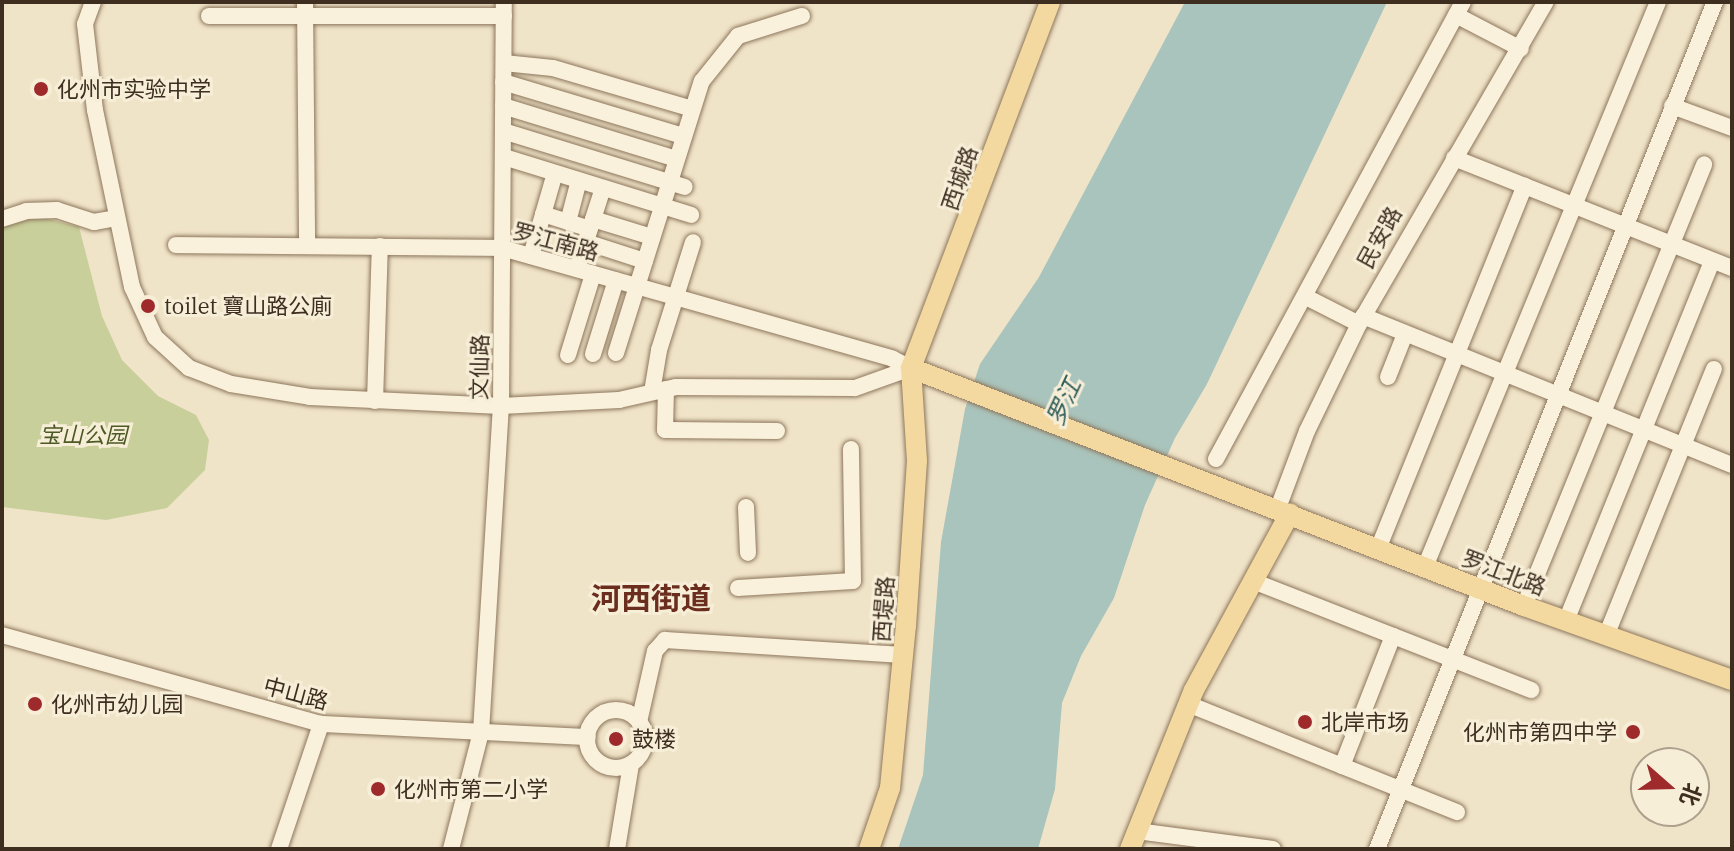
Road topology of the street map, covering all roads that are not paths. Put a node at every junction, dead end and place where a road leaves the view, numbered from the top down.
1 (93, 2) edge
2 (1050, 2) edge
3 (1546, 2) edge
4 (1658, 2) edge
5 (1715, 2) edge
6 (305, 9) edge
7 (504, 9) edge
8 (1459, 9) edge
9 (209, 16) dead end
10 (802, 16) dead end
11 (1521, 49) junction
12 (504, 63) junction
13 (503, 82) junction
14 (503, 106) junction
15 (1672, 106) junction
16 (692, 109) junction
17 (1732, 128) edge
18 (503, 131) junction
19 (683, 136) junction
20 (504, 157) junction
21 (1454, 158) junction
22 (676, 159) junction
23 (1704, 164) dead end
24 (555, 173) junction
25 (579, 180) junction
26 (677, 185) junction
27 (1525, 186) junction
28 (603, 188) junction
29 (1571, 205) junction
30 (660, 206) junction
31 (543, 214) junction
32 (691, 215) dead end
33 (116, 218) junction
34 (2, 219) edge
35 (568, 222) junction
36 (1623, 226) junction
37 (590, 230) junction
38 (652, 237) junction
39 (693, 242) dead end
40 (176, 245) dead end
41 (307, 245) junction
42 (1671, 245) junction
43 (380, 246) junction
44 (502, 248) junction
45 (531, 256) junction
46 (645, 261) junction
47 (1712, 261) junction
48 (1732, 268) edge
49 (585, 272) junction
50 (616, 280) junction
51 (637, 286) junction
52 (676, 297) junction
53 (1306, 297) junction
54 (1361, 320) junction
55 (1405, 334) junction
56 (616, 353) dead end
57 (593, 354) dead end
58 (568, 355) dead end
59 (1457, 355) junction
60 (911, 368) junction
61 (1714, 369) dead end
62 (1503, 374) junction
63 (1388, 377) dead end
64 (659, 390) junction
65 (1556, 396) junction
66 (375, 401) junction
67 (501, 406) junction
68 (1602, 414) junction
69 (777, 431) dead end
70 (1644, 431) junction
71 (1683, 446) junction
72 (851, 449) dead end
73 (1216, 459) dead end
74 (1732, 465) edge
75 (746, 507) dead end
76 (1276, 507) junction
77 (1378, 549) junction
78 (748, 553) dead end
79 (1425, 567) junction
80 (1253, 581) junction
81 (738, 588) dead end
82 (1479, 588) junction
83 (1524, 606) junction
84 (1566, 621) junction
85 (2, 635) edge
86 (1393, 636) junction
87 (1606, 636) junction
88 (903, 655) junction
89 (1452, 659) junction
90 (1732, 680) edge
91 (1531, 690) dead end
92 (1188, 704) junction
93 (639, 722) junction
94 (321, 724) junction
95 (481, 732) junction
96 (588, 737) junction
97 (631, 764) junction
98 (1342, 766) junction
99 (1401, 789) junction
100 (1457, 812) dead end
101 (1133, 840) edge
102 (1186, 844) edge
103 (1226, 846) edge
104 (279, 849) edge
105 (451, 849) edge
106 (617, 849) edge
107 (869, 849) edge
108 (1273, 849) edge
109 (1377, 849) edge

1 - 33 street
2 - 60 main road, 西城路
3 - 11 street, 民安路
4 - 29 street
5 - 15 street
6 - 7 street
6 - 9 street
6 - 41 street
7 - 12 street, 文仙路
8 - 11 street
8 - 53 street
10 - 16 street
11 - 21 street, 民安路
12 - 13 street, 文仙路
12 - 16 street
13 - 14 street, 文仙路
13 - 19 street
14 - 18 street, 文仙路
14 - 22 street
15 - 17 street
15 - 36 street
16 - 19 street
18 - 20 street, 文仙路
18 - 26 street
19 - 22 street
20 - 24 street
20 - 44 street, 文仙路
21 - 27 street
21 - 54 street, 民安路
22 - 26 street
23 - 42 street
24 - 25 street
24 - 31 street
25 - 28 street
25 - 35 street
26 - 30 street
27 - 29 street
27 - 59 street
28 - 30 street
28 - 37 street
29 - 36 street
29 - 62 street
30 - 32 street
30 - 38 street
31 - 35 street
31 - 45 street
33 - 34 street
33 - 66 street
35 - 37 street
36 - 42 street
36 - 65 street
37 - 38 street
37 - 46 street
37 - 49 street
38 - 46 street
39 - 52 street
40 - 41 street, 罗江南路
41 - 43 street, 罗江南路
42 - 47 street
42 - 68 street
43 - 44 street, 罗江南路
43 - 66 street
44 - 45 street, 罗江南路
44 - 67 street, 文仙路
45 - 49 street, 罗江南路
46 - 51 street
47 - 48 street
47 - 70 street
49 - 50 street, 罗江南路
49 - 58 street
50 - 51 street, 罗江南路
50 - 57 street
51 - 52 street, 罗江南路
51 - 56 street
52 - 60 street, 罗江南路
52 - 64 street
53 - 54 street
53 - 73 street
54 - 55 street
54 - 76 street, 民安路
55 - 59 street
55 - 63 street
59 - 62 street
59 - 77 street
60 - 64 street
60 - 76 main road, 罗江北路
60 - 88 main road, 西堤路
61 - 71 street
62 - 65 street
62 - 79 street
64 - 67 street
64 - 69 street
65 - 68 street
65 - 82 street
66 - 67 street
67 - 95 street, 文仙路
68 - 70 street
68 - 83 street
70 - 71 street
70 - 84 street
71 - 74 street
71 - 87 street
72 - 81 street
75 - 78 street
76 - 77 main road, 罗江北路
76 - 80 main road, 民安路
77 - 79 main road, 罗江北路
79 - 82 main road, 罗江北路
80 - 86 street
80 - 92 main road, 民安路
82 - 83 main road, 罗江北路
82 - 89 street
83 - 84 main road, 罗江北路
84 - 87 main road, 罗江北路
85 - 94 street, 中山路
86 - 89 street
86 - 98 street
87 - 90 main road, 罗江北路
88 - 93 street
88 - 107 main road, 西堤路
89 - 91 street
89 - 99 street
92 - 98 street
92 - 101 main road, 民安路
93 - 96 street
93 - 97 street
94 - 95 street, 中山路
94 - 104 street
95 - 96 street, 中山路
95 - 105 street, 文仙路
96 - 97 street
97 - 106 street
98 - 99 street
99 - 100 street
99 - 109 street
101 - 102 street
102 - 103 street
103 - 108 street

